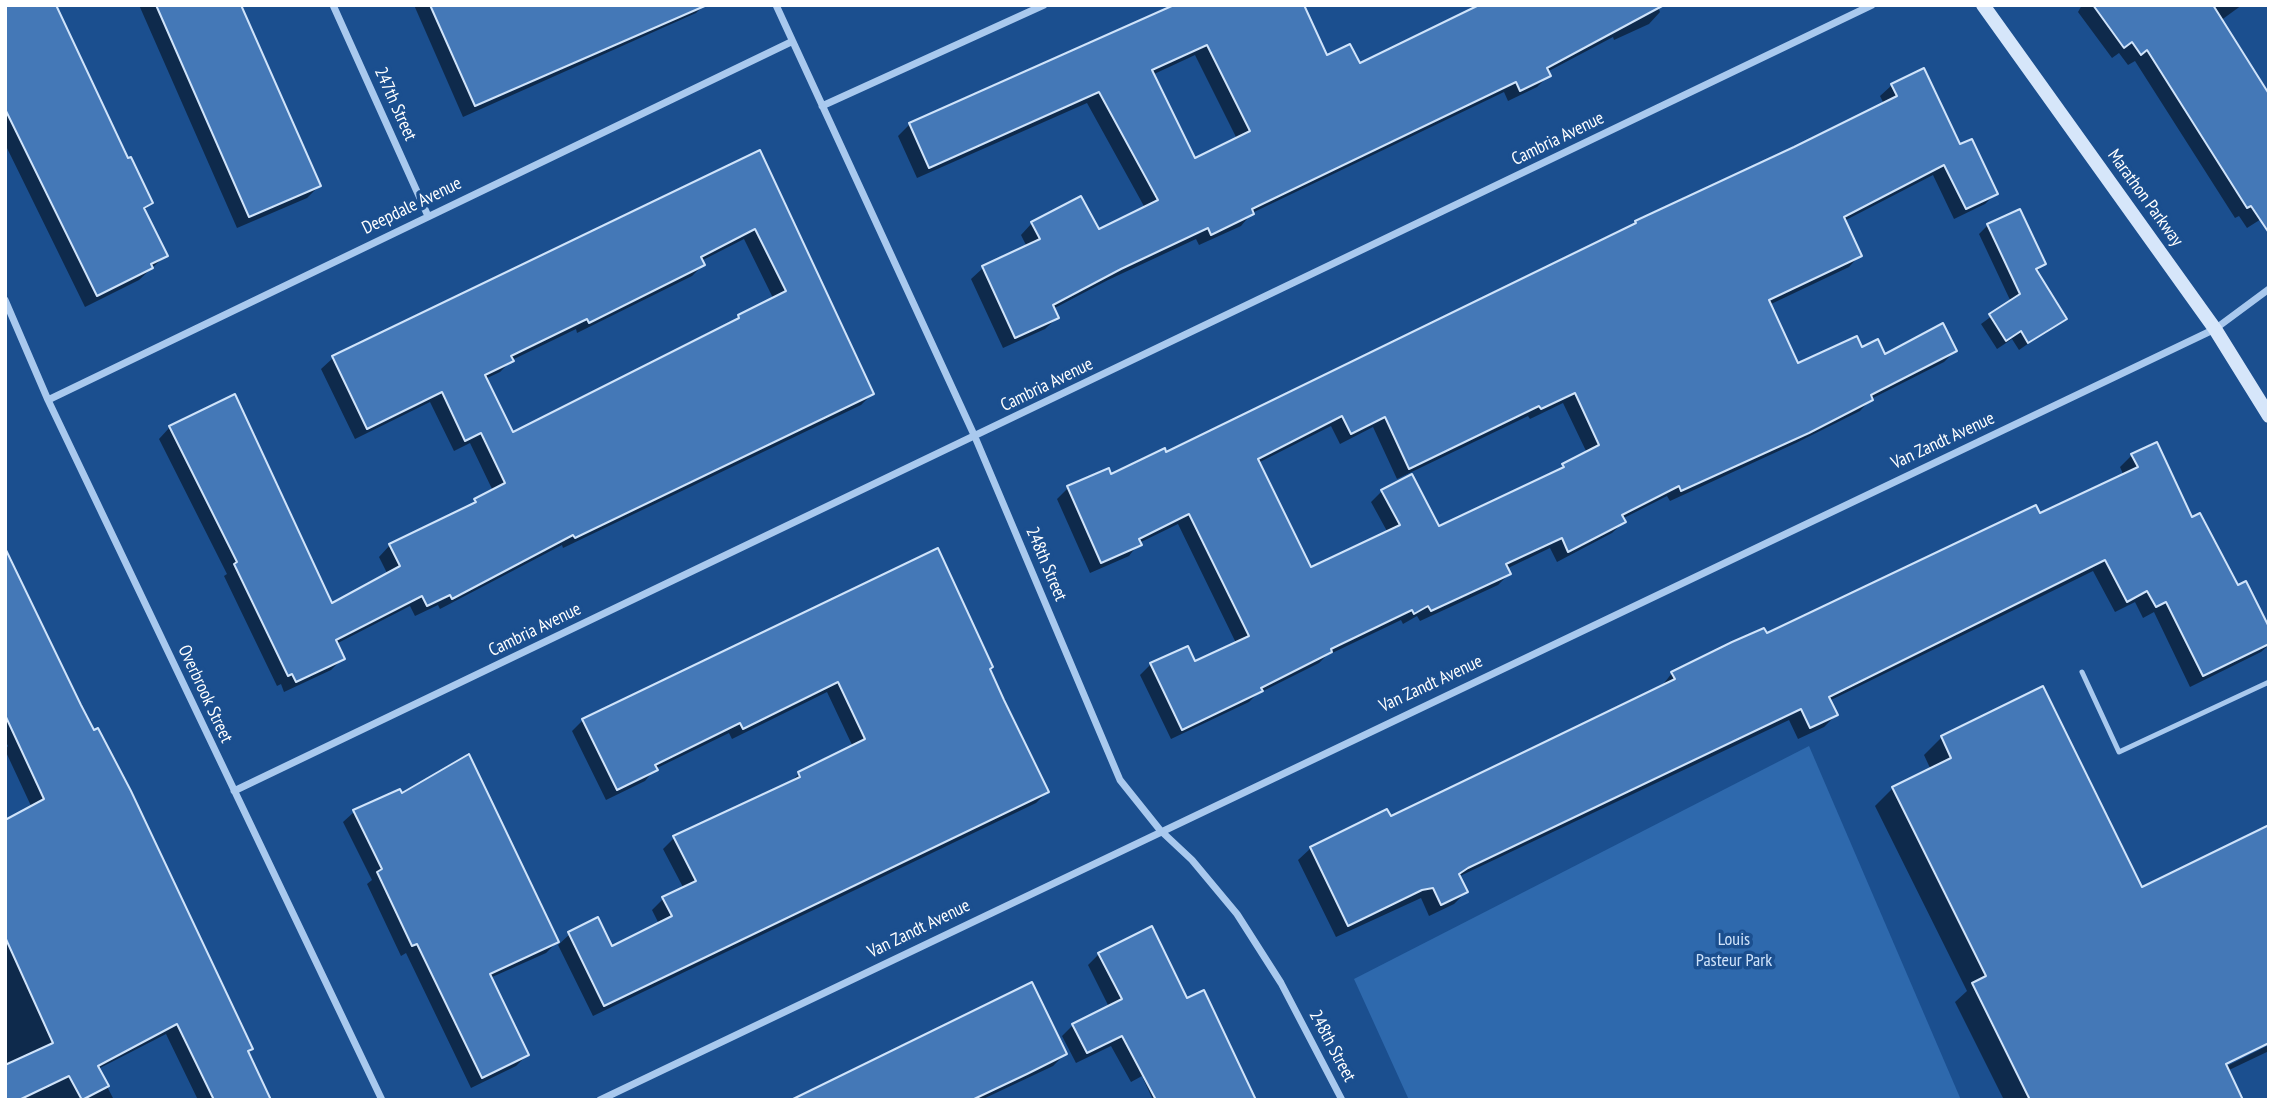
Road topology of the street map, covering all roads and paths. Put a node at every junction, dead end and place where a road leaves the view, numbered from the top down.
1 (333, 5) edge
2 (776, 5) edge
3 (1044, 5) edge
4 (1872, 5) edge
5 (1983, 5) edge
6 (791, 42) junction
7 (822, 106) junction
8 (428, 216) junction
9 (2269, 289) edge
10 (5, 300) edge
11 (2215, 329) junction
12 (48, 400) junction
13 (2269, 416) edge
14 (975, 438) junction
15 (2082, 672) dead end
16 (2269, 682) edge
17 (234, 791) junction
18 (1160, 830) junction
19 (382, 1100) edge
20 (600, 1100) edge
21 (1342, 1100) edge

1 - 8 street, 247th Street
2 - 6 street, 248th Street
3 - 7 street
4 - 14 street, Cambria Avenue
5 - 11 street, Marathon Parkway
6 - 7 street, 248th Street
6 - 8 street, Deepdale Avenue
7 - 14 street, 248th Street
8 - 12 street, Deepdale Avenue
9 - 11 street, Van Zandt Avenue
10 - 12 street, Overbrook Street
11 - 13 street, Marathon Parkway
11 - 18 street, Van Zandt Avenue
12 - 17 street, Overbrook Street
14 - 17 street, Cambria Avenue
14 - 18 street, 248th Street
15 - 16 lane
17 - 19 street, Overbrook Street
18 - 20 street, Van Zandt Avenue
18 - 21 street, 248th Street

